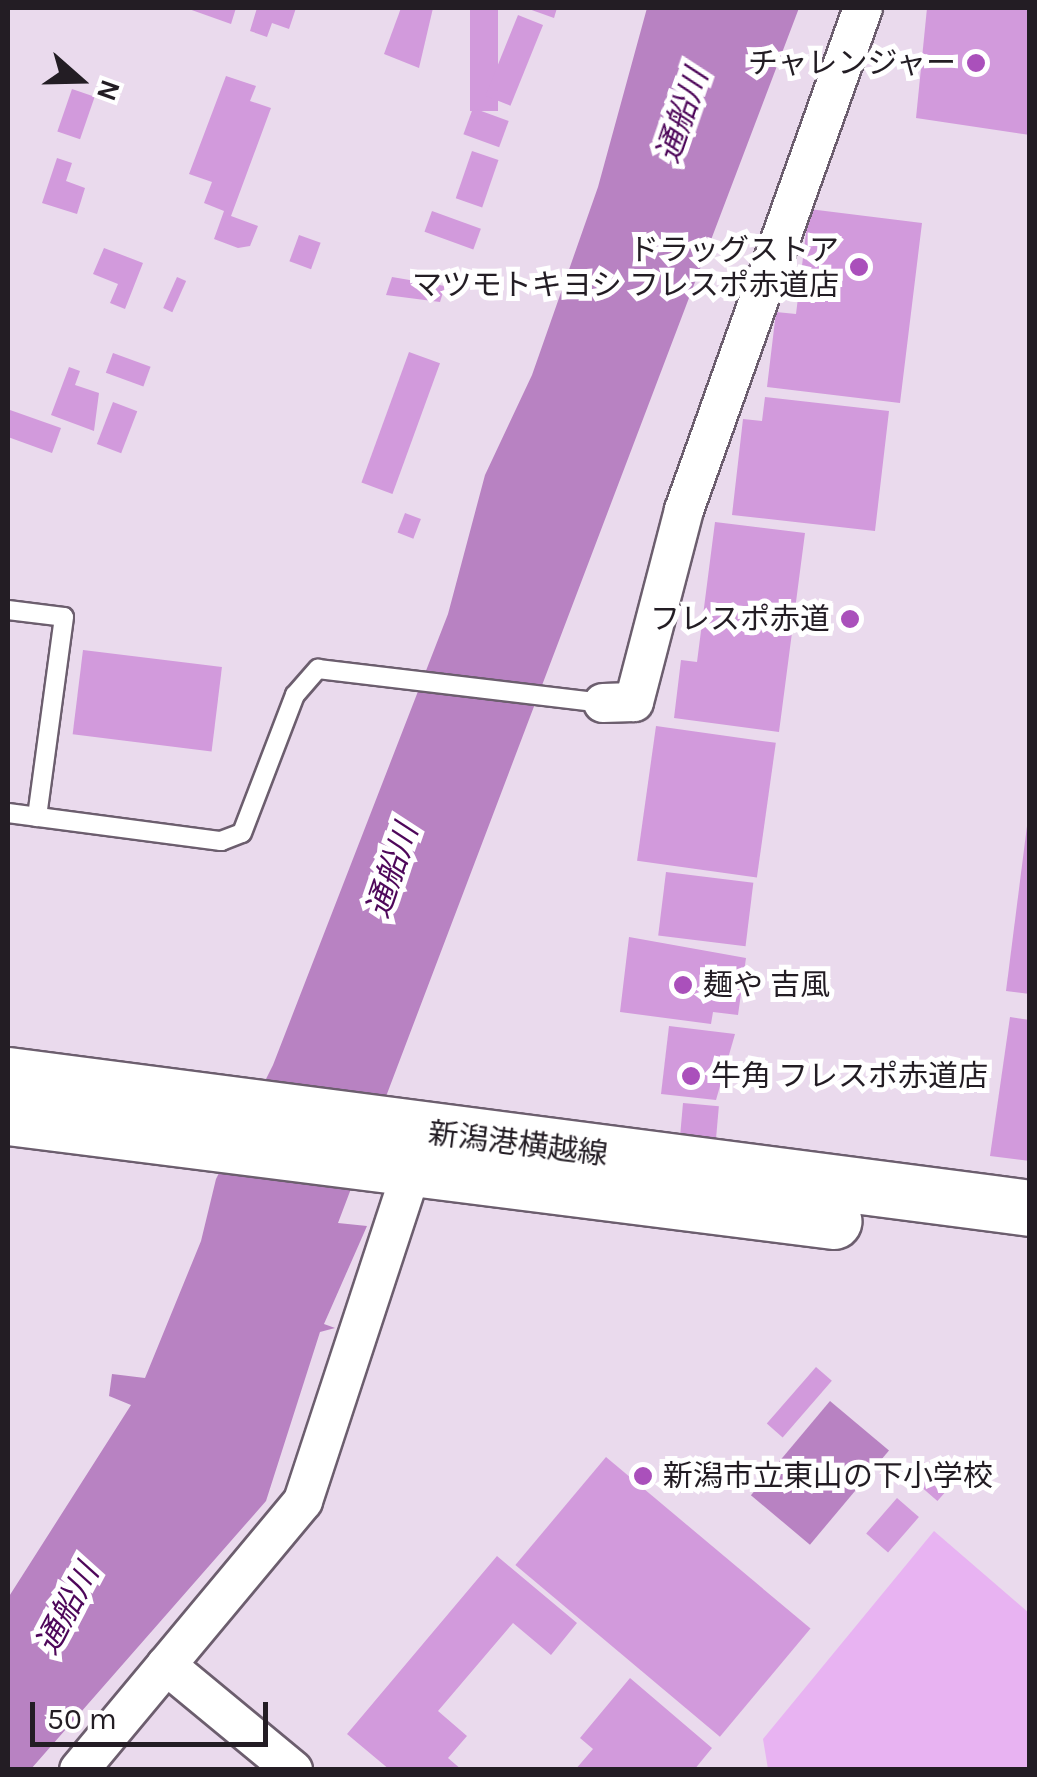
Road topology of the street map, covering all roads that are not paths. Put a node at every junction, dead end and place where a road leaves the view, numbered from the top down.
1 (863, 8) edge
2 (8, 610) edge
3 (603, 703) joint
4 (8, 813) edge
5 (37, 817) junction
6 (8, 1075) edge
7 (8, 1117) edge
8 (188, 1122) junction
9 (400, 1159) junction
10 (1030, 1208) edge
11 (1030, 1243) edge
12 (166, 1665) junction
13 (78, 1770) edge
14 (293, 1770) edge

1 - 3 street
2 - 5 lane
3 - 5 lane
4 - 5 lane
6 - 8 main road, 新潟港横越線
7 - 8 main road, 新潟港横越線
8 - 9 main road, 新潟港横越線
9 - 10 main road, 新潟港横越線
9 - 11 main road, 新潟港横越線
9 - 12 street
12 - 13 street
12 - 14 street

